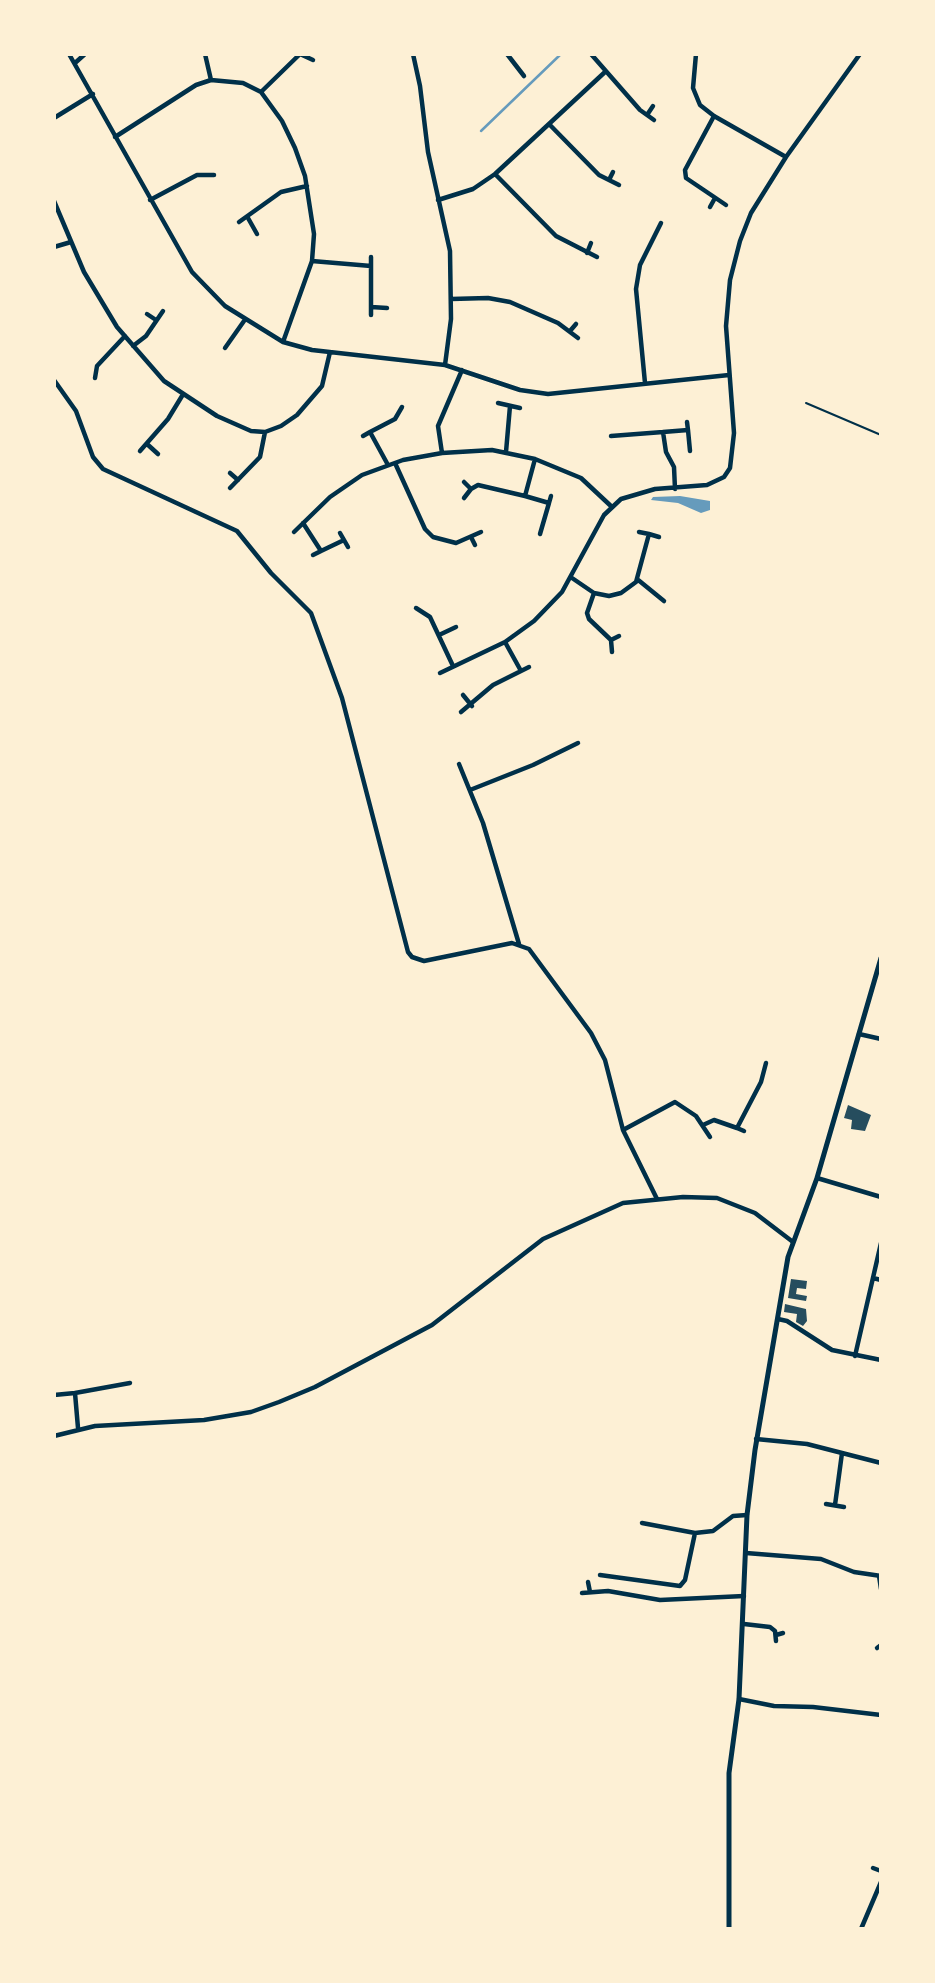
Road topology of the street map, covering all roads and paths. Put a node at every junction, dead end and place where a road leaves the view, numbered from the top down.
1 (69, 54) edge
2 (85, 54) edge
3 (205, 54) edge
4 (300, 54) edge
5 (413, 54) edge
6 (507, 54) edge
7 (590, 54) edge
8 (696, 54) edge
9 (860, 54) edge
10 (313, 60) dead end
11 (75, 62) junction
12 (605, 72) junction
13 (524, 76) dead end
14 (211, 80) junction
15 (261, 92) junction
16 (93, 94) junction
17 (653, 107) dead end
18 (647, 115) junction
19 (714, 117) junction
20 (54, 118) edge
21 (654, 120) dead end
22 (549, 124) junction
23 (115, 137) junction
24 (786, 157) junction
25 (613, 172) dead end
26 (495, 174) junction
27 (214, 175) dead end
28 (609, 180) junction
29 (618, 185) dead end
30 (307, 186) junction
31 (715, 198) junction
32 (150, 200) junction
33 (438, 200) junction
34 (54, 201) edge
35 (726, 205) dead end
36 (710, 207) dead end
37 (248, 218) junction
38 (239, 222) dead end
39 (661, 223) dead end
40 (257, 234) dead end
41 (71, 242) junction
42 (591, 243) dead end
43 (54, 247) edge
44 (587, 253) junction
45 (371, 257) dead end
46 (597, 257) dead end
47 (312, 261) junction
48 (371, 267) junction
49 (451, 299) junction
50 (371, 307) junction
51 (387, 308) dead end
52 (163, 311) dead end
53 (147, 314) dead end
54 (371, 315) dead end
55 (156, 320) junction
56 (244, 321) junction
57 (576, 324) dead end
58 (570, 331) junction
59 (125, 336) junction
60 (578, 338) dead end
61 (283, 342) junction
62 (133, 346) junction
63 (225, 348) dead end
64 (330, 352) junction
65 (445, 365) junction
66 (462, 370) junction
67 (729, 375) junction
68 (95, 379) dead end
69 (54, 380) edge
70 (645, 383) junction
71 (182, 396) junction
72 (498, 403) dead end
73 (806, 403) dead end
74 (510, 406) junction
75 (402, 407) dead end
76 (520, 408) dead end
77 (687, 422) dead end
78 (688, 430) junction
79 (265, 432) junction
80 (370, 432) junction
81 (663, 432) junction
82 (881, 435) edge
83 (363, 436) dead end
84 (611, 436) dead end
85 (147, 444) junction
86 (140, 451) dead end
87 (690, 451) dead end
88 (506, 452) junction
89 (442, 453) junction
90 (158, 454) dead end
91 (535, 459) junction
92 (396, 463) junction
93 (388, 465) junction
94 (230, 473) dead end
95 (238, 480) junction
96 (464, 482) dead end
97 (230, 488) dead end
98 (471, 489) junction
99 (675, 489) junction
100 (525, 496) junction
101 (551, 496) dead end
102 (464, 498) dead end
103 (549, 503) junction
104 (612, 507) junction
105 (303, 523) junction
106 (422, 523) junction
107 (414, 525) dead end
108 (293, 532) dead end
109 (481, 532) dead end
110 (639, 532) dead end
111 (340, 533) dead end
112 (540, 534) dead end
113 (649, 534) junction
114 (471, 537) junction
115 (659, 537) dead end
116 (344, 540) junction
117 (475, 545) dead end
118 (348, 547) dead end
119 (321, 551) junction
120 (313, 555) dead end
121 (572, 578) junction
122 (637, 579) junction
123 (594, 593) junction
124 (664, 601) dead end
125 (416, 608) dead end
126 (432, 609) dead end
127 (428, 614) junction
128 (456, 627) dead end
129 (439, 635) junction
130 (620, 636) dead end
131 (611, 640) junction
132 (505, 642) junction
133 (612, 652) dead end
134 (453, 666) junction
135 (529, 667) dead end
136 (521, 671) junction
137 (440, 673) dead end
138 (463, 695) dead end
139 (471, 706) junction
140 (461, 712) dead end
141 (578, 744) dead end
142 (459, 764) dead end
143 (470, 790) junction
144 (519, 944) junction
145 (881, 958) edge
146 (859, 1034) junction
147 (881, 1039) edge
148 (766, 1063) dead end
149 (704, 1125) junction
150 (737, 1128) junction
151 (623, 1130) junction
152 (744, 1131) dead end
153 (710, 1137) dead end
154 (817, 1178) junction
155 (881, 1197) edge
156 (657, 1199) junction
157 (793, 1242) junction
158 (881, 1243) edge
159 (873, 1278) junction
160 (881, 1280) edge
161 (778, 1319) junction
162 (855, 1356) junction
163 (881, 1360) edge
164 (130, 1383) dead end
165 (75, 1393) junction
166 (54, 1395) edge
167 (78, 1428) junction
168 (54, 1436) edge
169 (756, 1439) junction
170 (842, 1453) junction
171 (881, 1463) edge
172 (826, 1504) dead end
173 (835, 1505) junction
174 (844, 1507) dead end
175 (747, 1515) junction
176 (642, 1523) dead end
177 (695, 1533) junction
178 (746, 1553) junction
179 (600, 1575) dead end
180 (880, 1576) edge
181 (588, 1582) dead end
182 (881, 1589) edge
183 (590, 1592) junction
184 (582, 1593) dead end
185 (745, 1596) junction
186 (744, 1624) junction
187 (783, 1633) dead end
188 (739, 1699) junction
189 (881, 1715) edge
190 (873, 1868) dead end
191 (881, 1871) edge
192 (881, 1882) edge
193 (729, 1929) edge
194 (860, 1929) edge

1 - 11 street
2 - 11 street
3 - 14 street
4 - 10 street
4 - 15 street
5 - 33 street
6 - 13 street
7 - 12 street
8 - 19 street
9 - 24 street
11 - 16 street
12 - 18 street
12 - 22 street
14 - 15 street
14 - 23 street
15 - 30 street
16 - 20 street
16 - 23 street
17 - 18 street
18 - 21 street
19 - 24 street
19 - 31 street
22 - 26 street
22 - 28 street
23 - 32 street
24 - 67 street
25 - 28 street
26 - 33 street
26 - 44 street
27 - 32 street
28 - 29 street
30 - 37 street
30 - 47 street
31 - 35 street
31 - 36 street
32 - 56 street
33 - 49 street
34 - 41 street
37 - 38 street
37 - 40 street
39 - 70 street
41 - 43 street
41 - 59 street
42 - 44 street
44 - 46 street
45 - 48 street
47 - 48 street
47 - 61 street
48 - 50 street
49 - 58 street
49 - 65 street
50 - 51 street
50 - 54 street
52 - 55 street
53 - 55 street
55 - 62 street
56 - 61 street
56 - 63 street
57 - 58 street
58 - 60 street
59 - 62 street
59 - 68 street
61 - 64 street
62 - 71 street
64 - 65 street
64 - 79 street
65 - 66 street
66 - 70 street
66 - 89 street
67 - 70 street
67 - 99 street
69 - 144 street
71 - 79 street
71 - 85 street
72 - 74 street
73 - 82 lane
74 - 76 street
74 - 88 street
75 - 80 street
77 - 78 street
78 - 81 street
78 - 87 street
79 - 95 street
80 - 83 street
80 - 93 street
81 - 84 street
81 - 99 street
85 - 86 street
85 - 90 street
88 - 89 street
88 - 91 street
89 - 92 street
91 - 100 street
91 - 104 street
92 - 93 street
92 - 106 street
93 - 105 street
94 - 95 street
95 - 97 street
96 - 98 street
98 - 100 street
98 - 102 street
99 - 104 street
100 - 103 street
101 - 103 street
103 - 112 street
104 - 121 street
105 - 108 street
105 - 119 street
106 - 107 street
106 - 114 street
109 - 114 street
110 - 113 street
111 - 116 street
113 - 115 street
113 - 122 street
114 - 117 street
116 - 118 street
116 - 119 street
119 - 120 street
121 - 123 street
121 - 132 street
122 - 123 street
122 - 124 street
123 - 131 street
125 - 127 street
126 - 127 street
127 - 129 street
128 - 129 street
129 - 134 street
130 - 131 street
131 - 133 street
132 - 134 street
132 - 136 street
134 - 137 street
135 - 136 street
136 - 139 street
138 - 139 street
139 - 140 street
141 - 143 street
142 - 143 street
143 - 144 street
144 - 151 street
145 - 146 street
146 - 147 street
146 - 154 street
148 - 150 street
149 - 150 street
149 - 151 street
149 - 153 street
150 - 152 street
151 - 156 street
154 - 155 street
154 - 157 street
156 - 157 street
156 - 167 street
157 - 161 street
158 - 159 street
159 - 160 street
159 - 162 street
161 - 162 street
161 - 169 street
162 - 163 street
164 - 165 street
165 - 166 street
165 - 167 street
167 - 168 street
169 - 170 street
169 - 175 street
170 - 171 street
170 - 173 street
172 - 173 street
173 - 174 street
175 - 177 street
175 - 178 street
176 - 177 street
177 - 179 street
178 - 180 street
178 - 185 street
180 - 182 street
181 - 183 street
183 - 184 street
183 - 185 street
185 - 186 street
186 - 187 street
186 - 188 street
188 - 189 street
188 - 193 street
190 - 191 street
192 - 194 street

